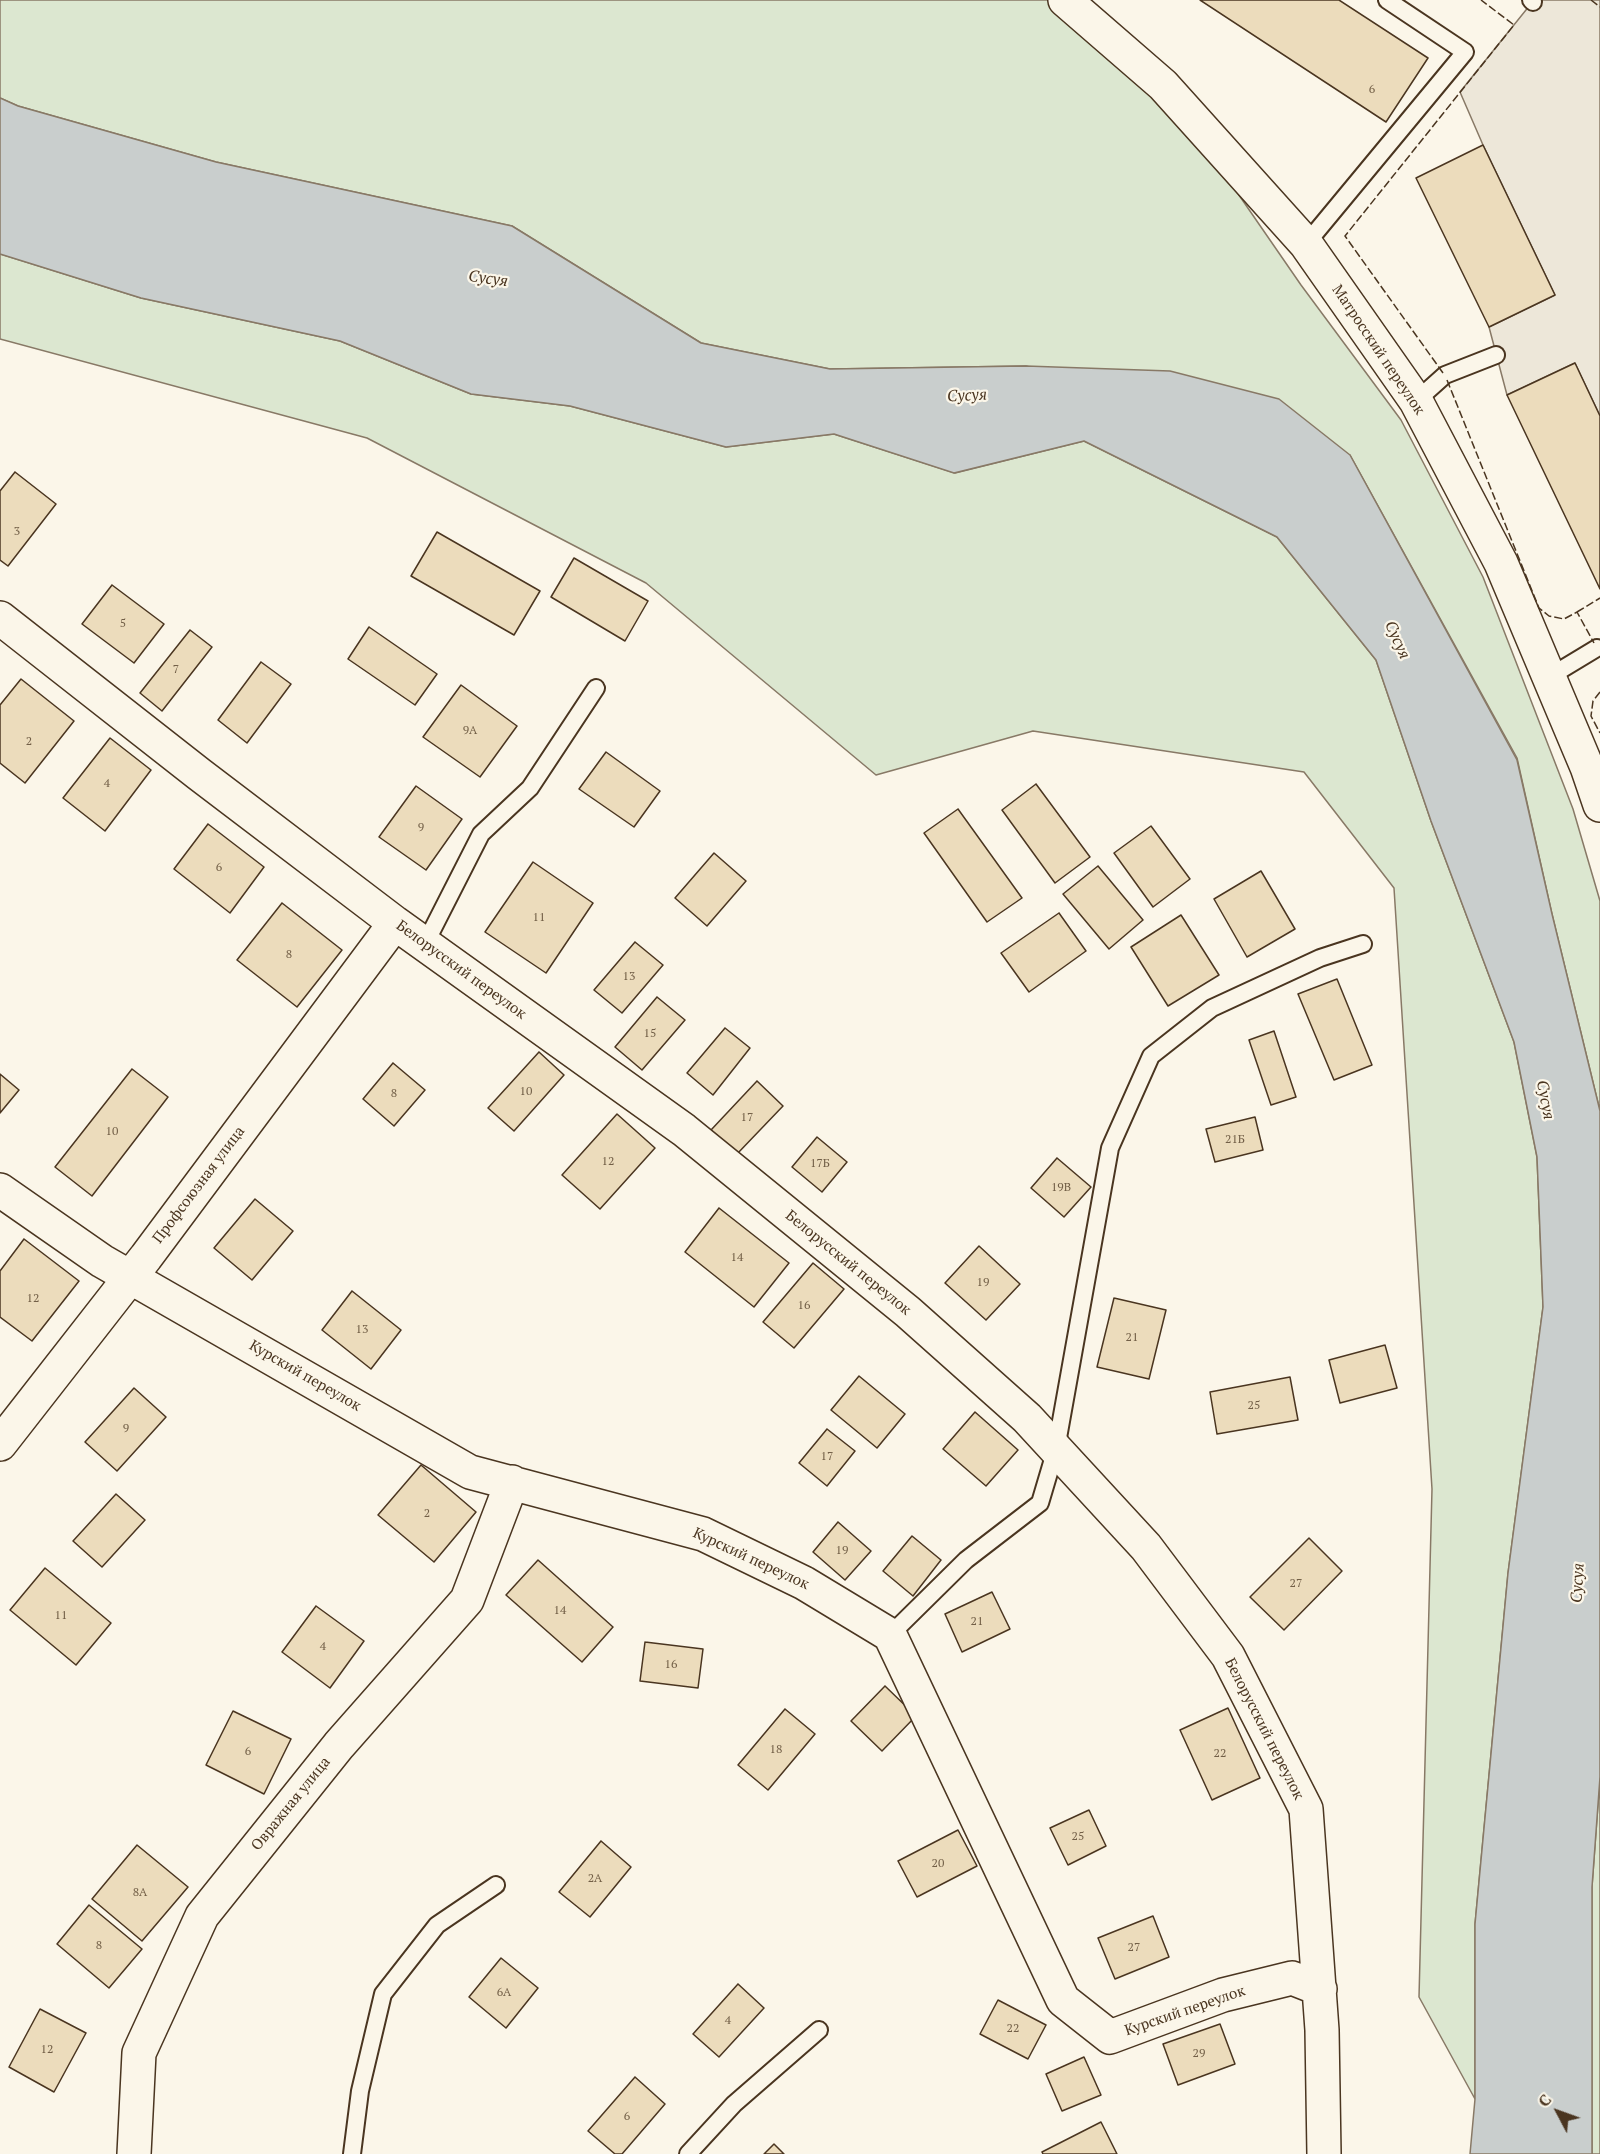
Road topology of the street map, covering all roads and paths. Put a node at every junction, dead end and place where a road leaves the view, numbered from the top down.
1 (1388, 0) edge
2 (1066, 1) edge
3 (1306, 244) junction
4 (1496, 355) dead end
5 (1416, 401) junction
6 (0, 618) edge
7 (1597, 648) dead end
8 (1549, 677) junction
9 (596, 688) dead end
10 (1600, 805) edge
11 (395, 923) junction
12 (425, 944) junction
13 (1362, 944) dead end
14 (0, 1190) edge
15 (131, 1275) junction
16 (0, 1444) edge
17 (1056, 1449) junction
18 (512, 1482) junction
19 (890, 1635) junction
20 (496, 1885) dead end
21 (1320, 1989) junction
22 (819, 2030) dead end
23 (134, 2154) edge
24 (352, 2154) edge
25 (688, 2154) edge
26 (1324, 2154) edge

1 - 3 lane
2 - 3 street, Матросский переулок
3 - 5 street, Матросский переулок
4 - 5 lane
5 - 8 street, Матросский переулок
6 - 11 street, Белорусский переулок
7 - 8 lane
8 - 10 street, Матросский переулок
9 - 12 lane
11 - 12 street, Белорусский переулок
11 - 15 street, Профсоюзная улица
12 - 17 street, Белорусский переулок
13 - 17 lane
14 - 15 street, Курский переулок
15 - 16 street, Профсоюзная улица
15 - 18 street, Курский переулок
17 - 19 lane
17 - 21 street, Белорусский переулок
18 - 19 street, Курский переулок
18 - 23 street, Овражная улица
19 - 21 street, Курский переулок
20 - 24 lane
21 - 26 street, Белорусский переулок
22 - 25 lane

